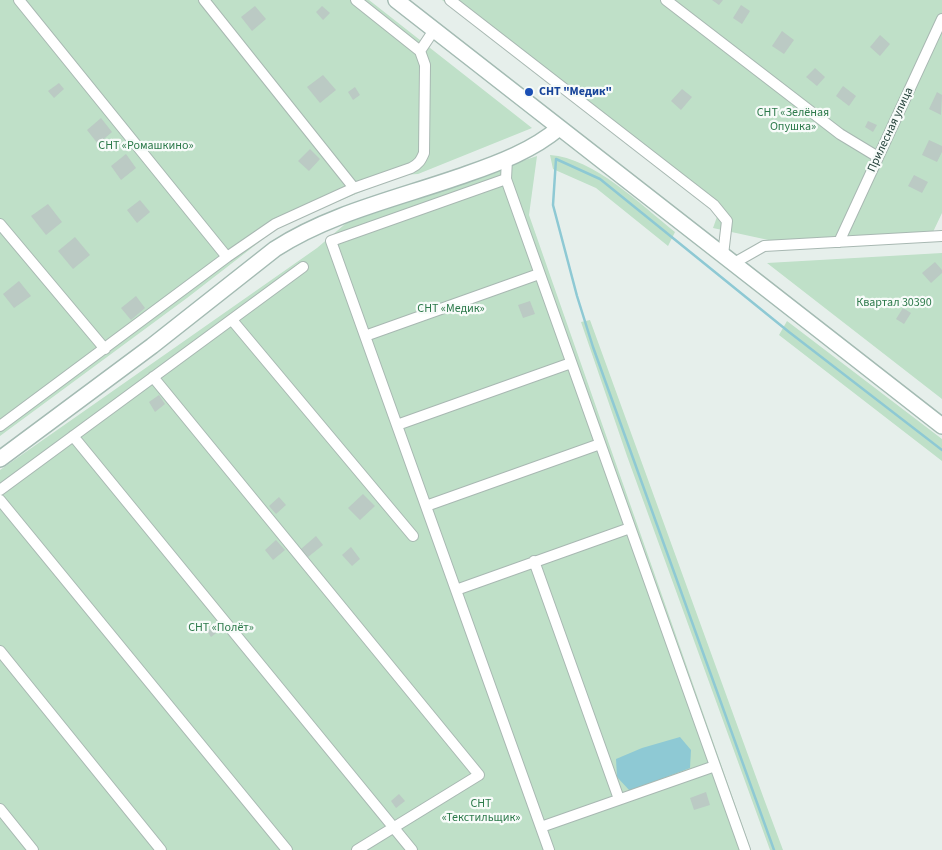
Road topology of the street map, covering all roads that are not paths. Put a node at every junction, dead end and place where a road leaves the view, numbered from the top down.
1 (19, 0) edge
2 (204, 0) edge
3 (356, 0) edge
4 (396, 0) edge
5 (450, 0) edge
6 (666, 0) edge
7 (942, 19) edge
8 (434, 30) junction
9 (420, 52) junction
10 (559, 128) junction
11 (878, 157) junction
12 (507, 159) junction
13 (506, 179) junction
14 (354, 188) junction
15 (0, 224) edge
16 (942, 236) edge
17 (839, 242) junction
18 (227, 257) junction
19 (729, 259) junction
20 (304, 267) dead end
21 (539, 274) junction
22 (232, 320) junction
23 (365, 336) junction
24 (105, 349) junction
25 (571, 363) junction
26 (153, 377) junction
27 (397, 425) junction
28 (0, 426) edge
29 (942, 426) edge
30 (73, 436) junction
31 (600, 444) junction
32 (0, 459) edge
33 (0, 490) edge
34 (0, 500) edge
35 (426, 506) junction
36 (630, 528) junction
37 (413, 536) dead end
38 (534, 561) junction
39 (456, 590) junction
40 (0, 651) edge
41 (715, 766) junction
42 (619, 799) junction
43 (0, 809) edge
44 (394, 827) junction
45 (541, 828) junction
46 (33, 850) edge
47 (162, 850) edge
48 (287, 850) edge
49 (357, 850) edge
50 (412, 850) edge
51 (549, 850) edge
52 (745, 850) edge

1 - 18 street
2 - 14 street
3 - 9 street
4 - 8 street
5 - 19 street
6 - 11 street
7 - 11 street, Прилесная улица
8 - 9 street
8 - 10 street
9 - 14 street
10 - 12 street
10 - 19 street
11 - 17 street, Прилесная улица
12 - 13 street
12 - 32 street
13 - 21 street
13 - 23 street
14 - 18 street
15 - 24 street
16 - 17 street
17 - 19 street
18 - 24 street
19 - 29 street
20 - 22 street
21 - 23 street
21 - 25 street
22 - 26 street
22 - 37 street
23 - 27 street
24 - 28 street
25 - 27 street
25 - 31 street
26 - 30 street
26 - 44 street
27 - 35 street
30 - 33 street
30 - 44 street
31 - 35 street
31 - 36 street
34 - 48 street
35 - 39 street
36 - 38 street
36 - 41 street
38 - 39 street
38 - 42 street
39 - 45 street
40 - 47 street
41 - 42 street
41 - 52 street
42 - 45 street
43 - 46 street
44 - 49 street
44 - 50 street
45 - 51 street

